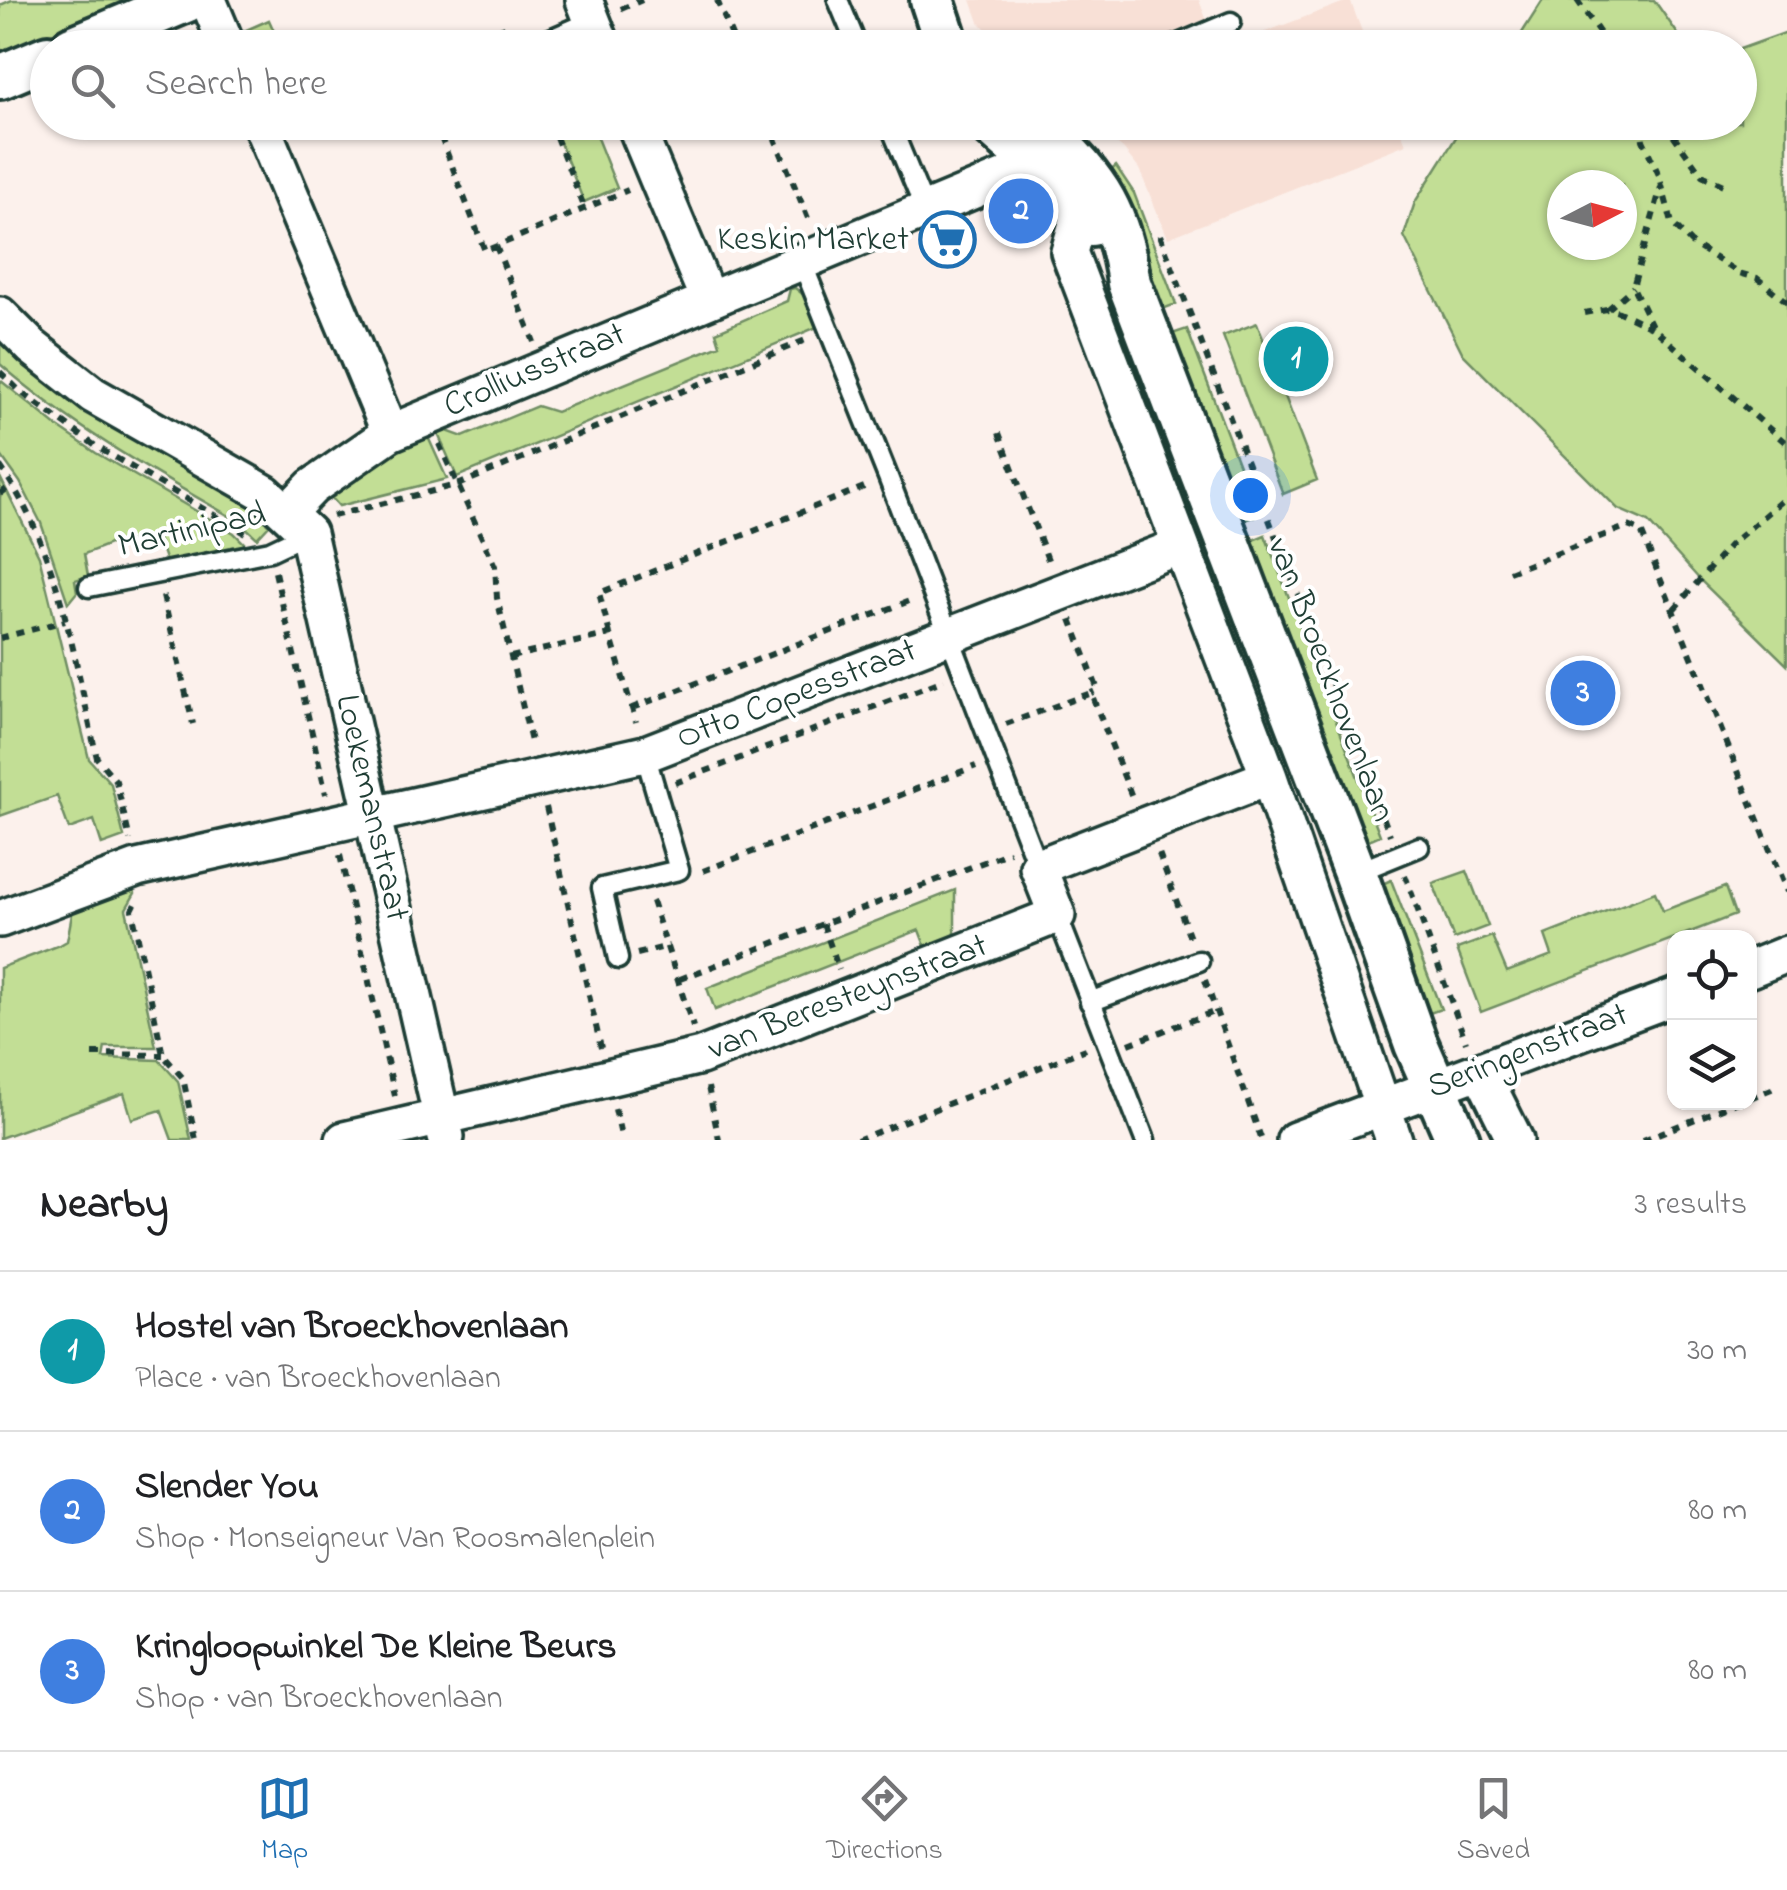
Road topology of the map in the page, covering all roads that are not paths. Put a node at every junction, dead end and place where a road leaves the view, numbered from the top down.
1 (187, 0) edge
2 (208, 0) edge
3 (838, 0) edge
4 (1231, 22) dead end
5 (593, 23) edge
6 (115, 30) edge
7 (220, 30) edge
8 (567, 30) edge
9 (850, 30) edge
10 (1212, 30) edge
11 (30, 65) edge
12 (0, 77) edge
13 (268, 140) edge
14 (641, 140) edge
15 (896, 140) edge
16 (1037, 140) edge
17 (1045, 140) edge
18 (1050, 140) edge
19 (925, 209) junction
20 (1082, 209) junction
21 (811, 256) junction
22 (1129, 283) junction
23 (708, 299) junction
24 (0, 316) edge
25 (390, 434) junction
26 (287, 513) junction
27 (1180, 546) junction
28 (89, 588) dead end
29 (949, 636) junction
30 (644, 754) junction
31 (1269, 777) junction
32 (372, 816) junction
33 (1419, 847) dead end
34 (1033, 856) junction
35 (1354, 872) junction
36 (1056, 915) junction
37 (0, 919) edge
38 (1787, 954) edge
39 (618, 959) dead end
40 (1199, 961) dead end
41 (1757, 965) edge
42 (1667, 1000) edge
43 (1090, 1002) junction
44 (1480, 1070) junction
45 (1433, 1088) junction
46 (1382, 1106) junction
47 (445, 1129) edge
48 (344, 1140) edge
49 (1145, 1140) edge
50 (1295, 1140) edge
51 (1394, 1140) edge
52 (1458, 1140) edge
53 (1515, 1140) edge

1 - 6 street
2 - 7 street
3 - 9 lane
4 - 10 lane
5 - 8 lane
11 - 12 street
13 - 25 street
14 - 23 street
15 - 19 lane
16 - 19 street, Crolliusstraat
17 - 20 street, van Broeckhovenlaan
18 - 22 street, van Broeckhovenlaan
19 - 21 street, Crolliusstraat
20 - 22 street, van Broeckhovenlaan
20 - 27 street
21 - 23 street, Crolliusstraat
21 - 29 lane, Otto Copesstraat
22 - 35 street, van Broeckhovenlaan
23 - 25 street, Crolliusstraat
24 - 26 street
25 - 26 street, Crolliusstraat
26 - 28 lane, Martinipad
26 - 32 street, Loekemanstraat
27 - 29 street, Otto Copesstraat
27 - 31 street
29 - 30 street, Otto Copesstraat
29 - 34 lane, Otto Copesstraat
30 - 32 street, Otto Copesstraat
30 - 39 lane, Otto Copesstraat
31 - 34 street
31 - 46 street
32 - 37 street, Otto Copesstraat
32 - 47 street, Loekemanstraat
33 - 35 lane
34 - 36 street
35 - 45 street, van Broeckhovenlaan
36 - 43 lane
36 - 47 street, van Beresteynstraat
38 - 41 street
40 - 43 lane
42 - 44 street, Seringenstraat
43 - 49 lane
44 - 45 street, Seringenstraat
44 - 53 street
45 - 46 street, Seringenstraat
45 - 52 street, van Broeckhovenlaan
46 - 50 street, Seringenstraat
46 - 51 street
47 - 48 street, van Beresteynstraat

